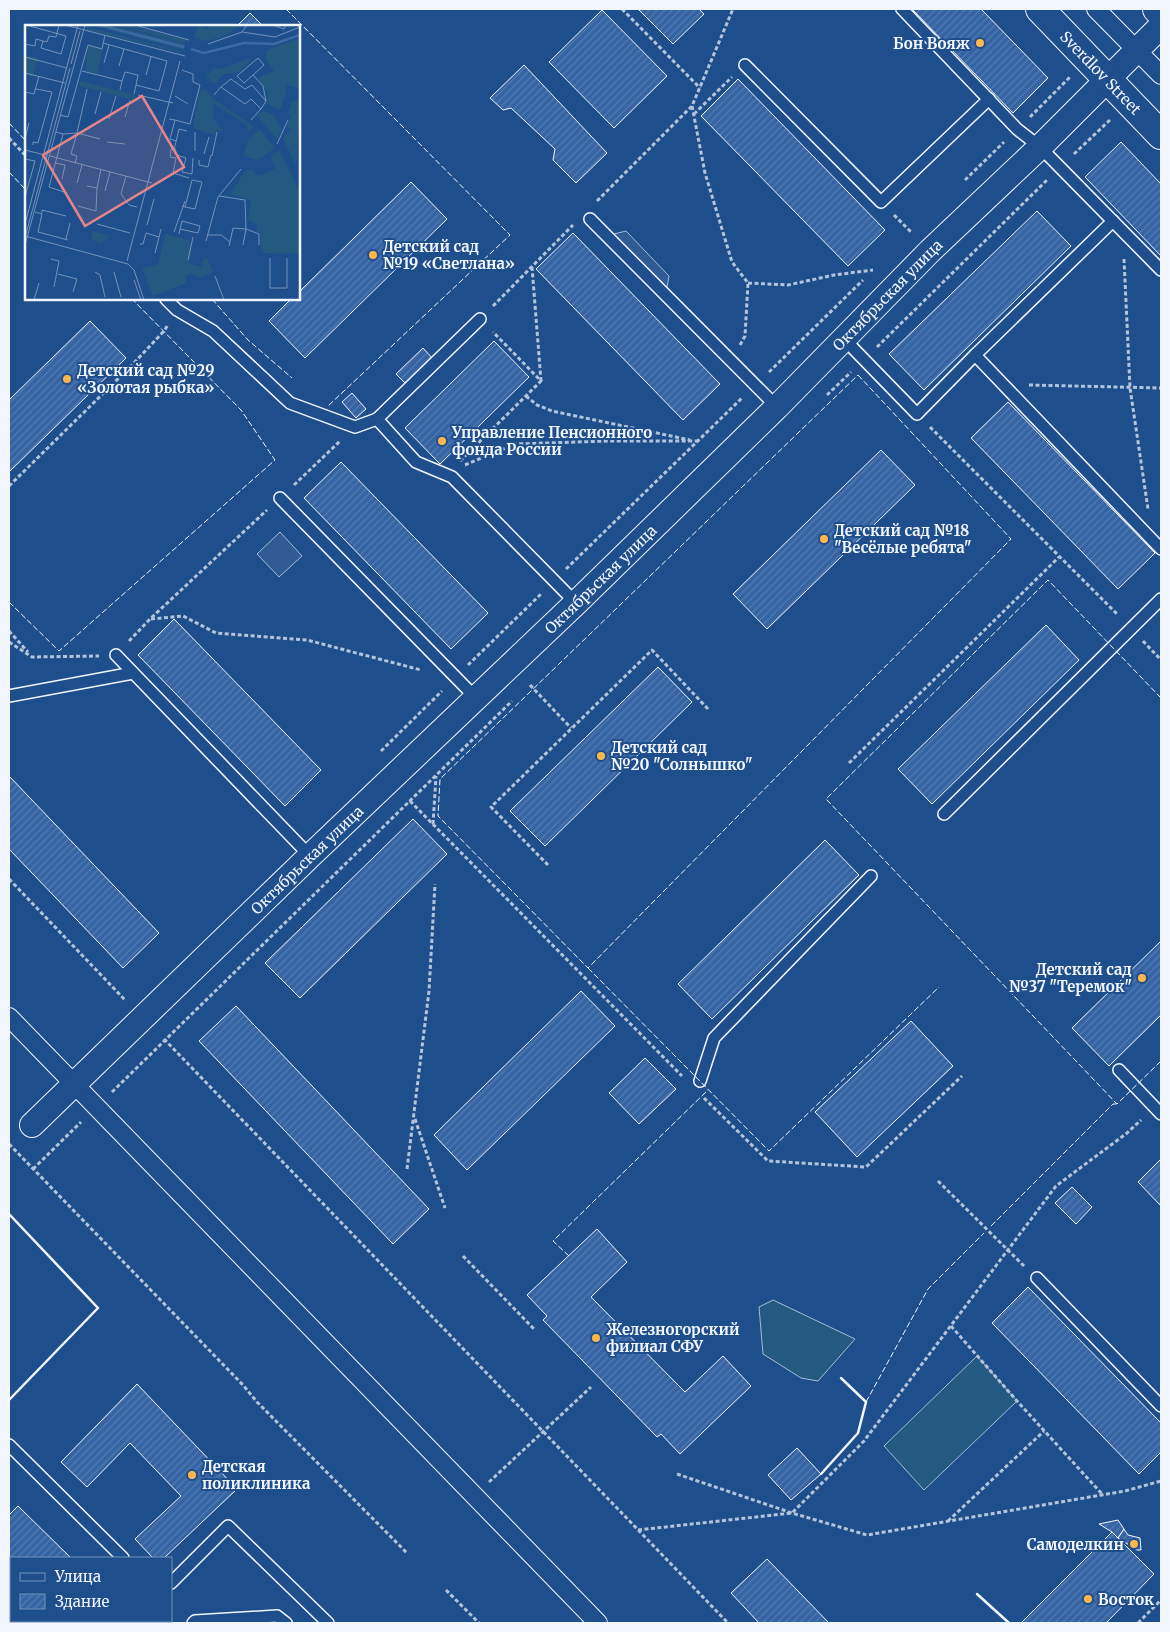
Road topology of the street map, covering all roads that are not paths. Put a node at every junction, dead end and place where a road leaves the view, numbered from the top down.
1 (902, 9) edge
2 (1040, 9) edge
3 (1096, 9) edge
4 (1158, 9) edge
5 (1161, 13) edge
6 (1161, 26) edge
7 (1137, 50) junction
8 (745, 64) road end
9 (1161, 74) edge
10 (1108, 80) junction
11 (989, 99) junction
12 (1161, 135) edge
13 (1040, 147) junction
14 (590, 219) dead end
15 (1112, 221) junction
16 (1161, 270) edge
17 (167, 300) edge
18 (480, 319) road end
19 (844, 339) junction
20 (975, 355) junction
21 (777, 407) junction
22 (377, 419) junction
23 (280, 498) road end
24 (1161, 548) edge
25 (1161, 599) edge
26 (576, 603) junction
27 (116, 655) road end
28 (133, 673) junction
29 (9, 696) edge
30 (476, 698) junction
31 (944, 814) dead end
32 (310, 856) junction
33 (871, 876) dead end
34 (9, 1017) edge
35 (1119, 1070) dead end
36 (700, 1081) dead end
37 (74, 1085) junction
38 (1158, 1110) edge
39 (32, 1125) dead end
40 (1037, 1278) road end
41 (1161, 1406) edge
42 (9, 1445) edge
43 (122, 1557) edge
44 (172, 1582) edge
45 (193, 1623) edge
46 (286, 1623) edge
47 (328, 1623) edge
48 (598, 1623) edge

1 - 11 lane
2 - 10 street, Sverdlov Street
3 - 7 street
4 - 5 street
6 - 7 street, Октябрьская улица
7 - 9 street
7 - 10 street, Октябрьская улица
8 - 11 lane
10 - 12 street, Sverdlov Street
10 - 13 street, Октябрьская улица
11 - 13 lane
13 - 15 lane
13 - 19 street, Октябрьская улица
14 - 21 lane
15 - 16 lane
15 - 20 lane
17 - 22 lane
18 - 22 lane
19 - 20 lane
19 - 21 street, Октябрьская улица
20 - 24 lane
21 - 26 street, Октябрьская улица
22 - 26 lane
23 - 30 lane
25 - 31 lane
26 - 30 street, Октябрьская улица
27 - 28 lane
28 - 29 lane
28 - 32 lane
30 - 32 street, Октябрьская улица
32 - 37 street, Октябрьская улица
33 - 36 lane
34 - 37 street
35 - 38 lane
37 - 39 street, Октябрьская улица
37 - 48 street
40 - 41 lane
42 - 43 lane
44 - 47 lane
45 - 46 lane

